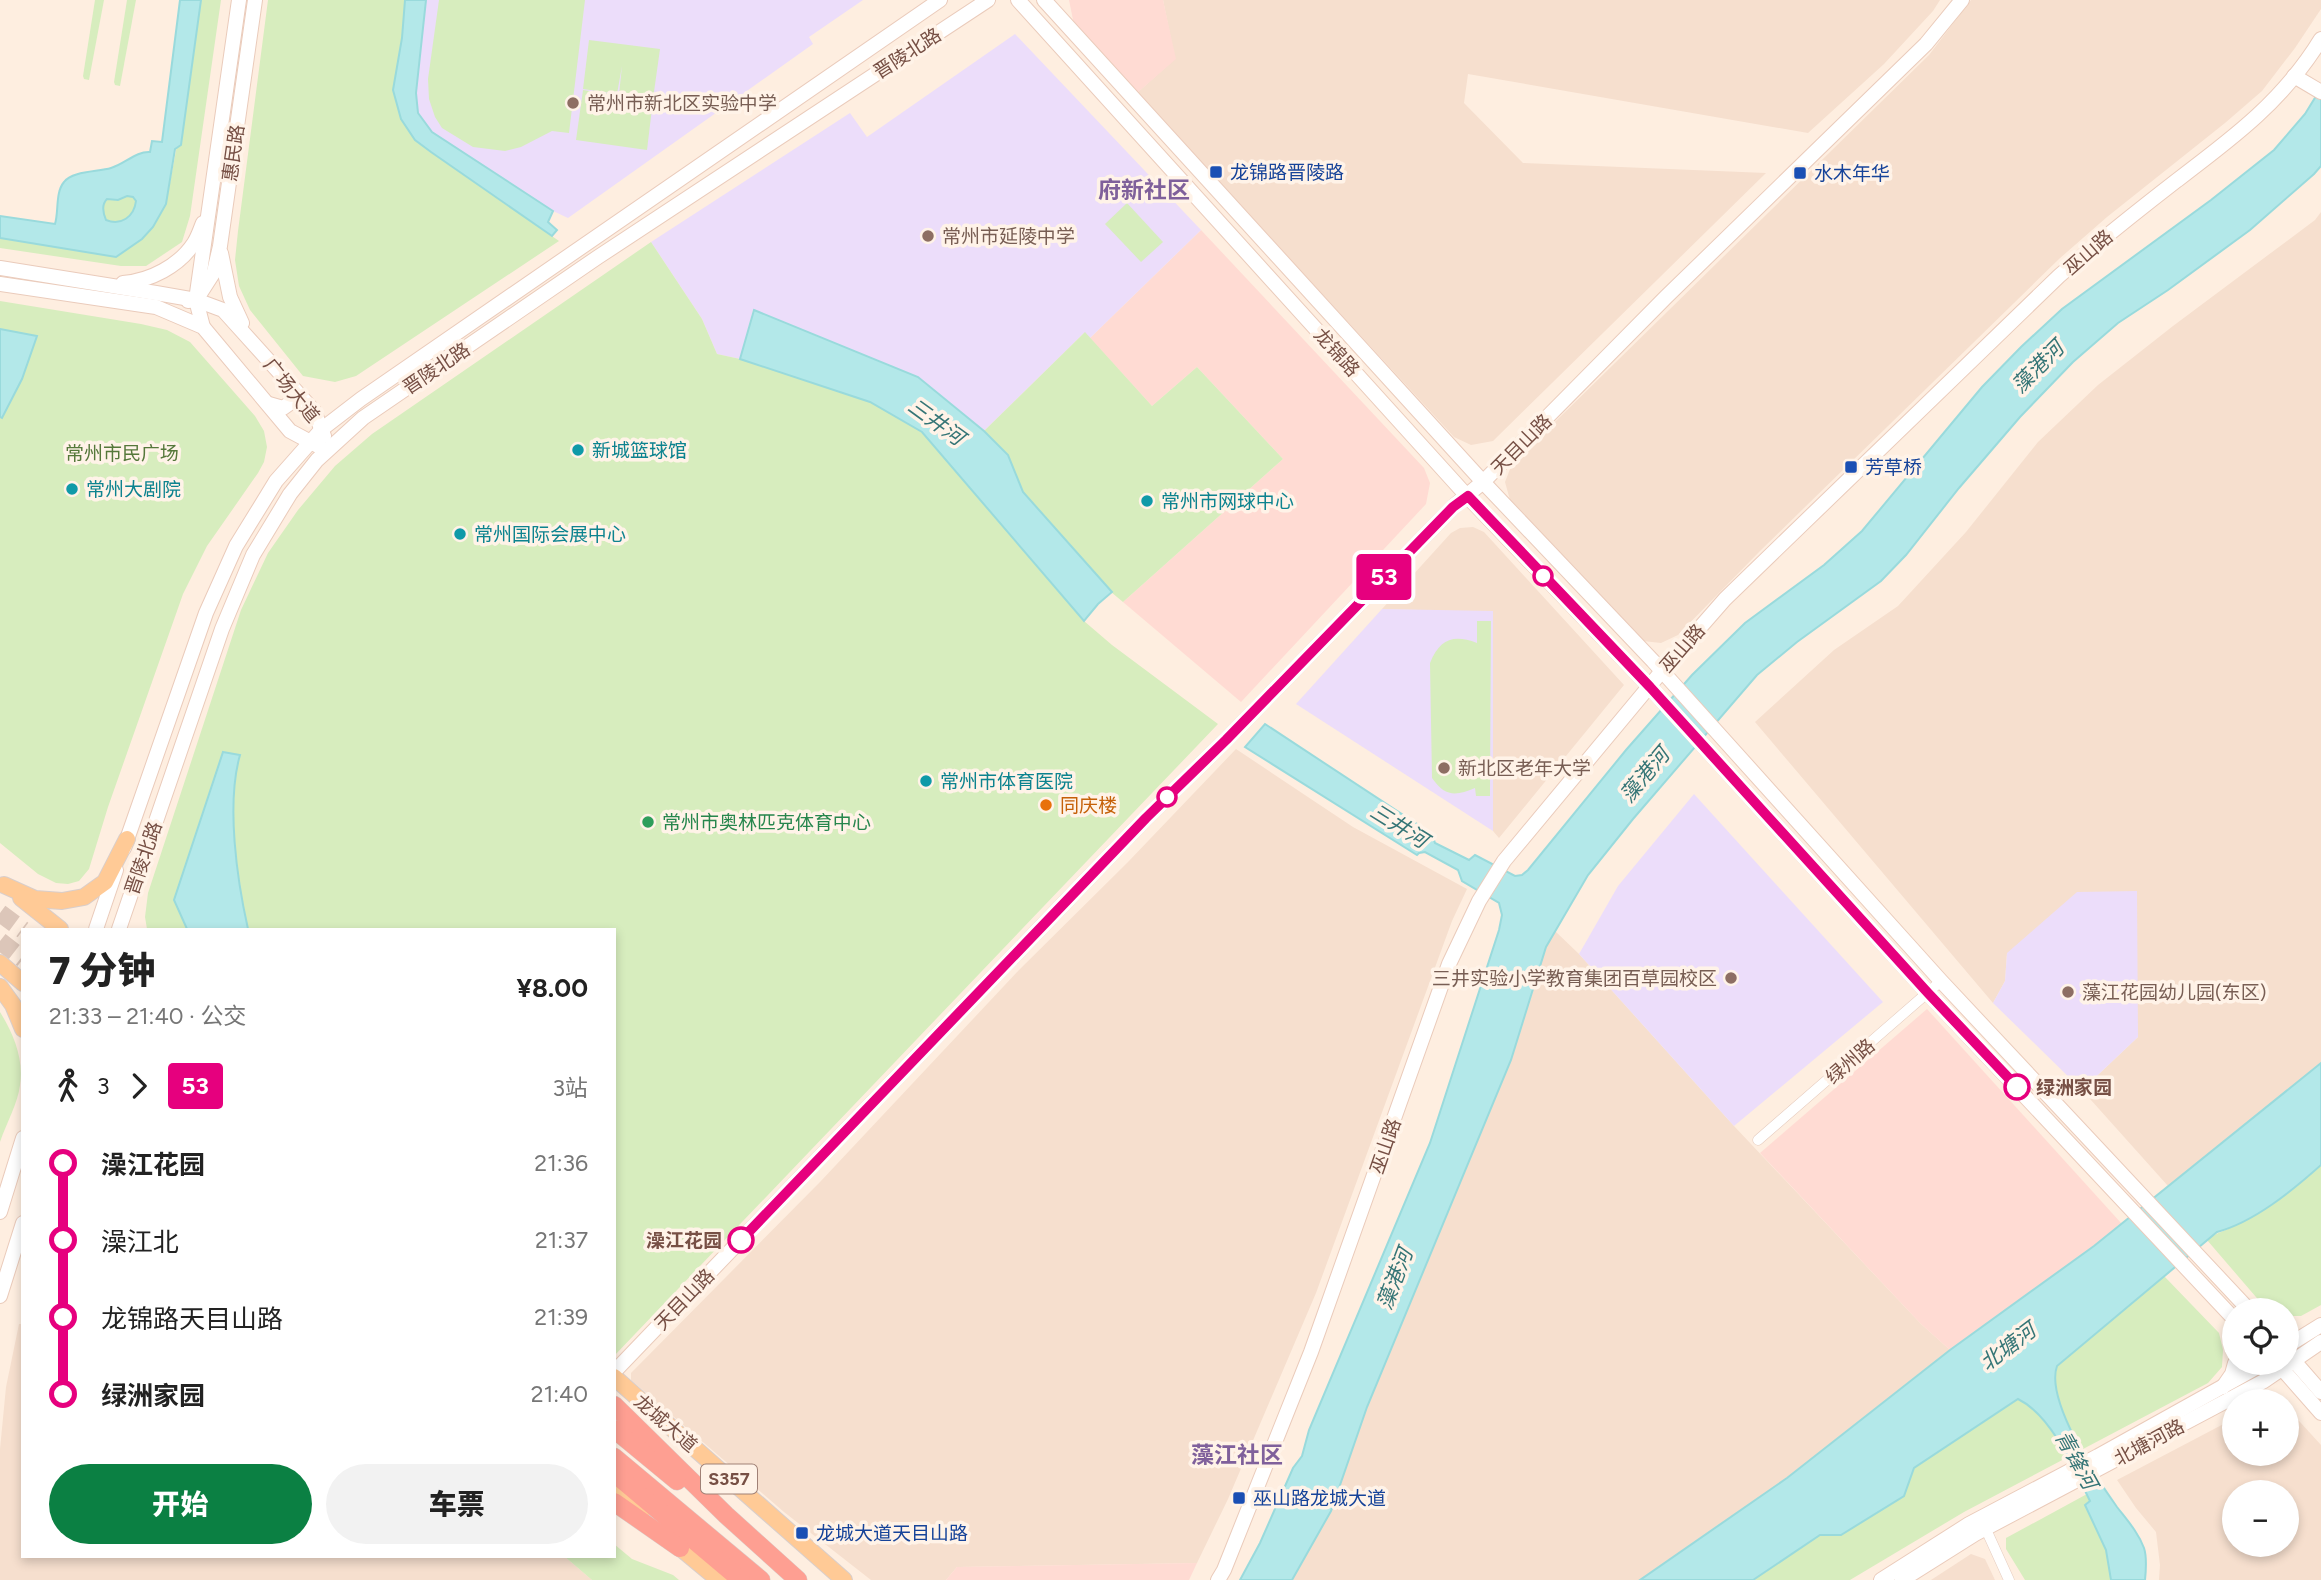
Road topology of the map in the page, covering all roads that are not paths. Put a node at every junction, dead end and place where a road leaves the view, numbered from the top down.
1 (239, 0) edge
2 (255, 0) edge
3 (940, 0) edge
4 (988, 0) edge
5 (1018, 0) edge
6 (1044, 0) edge
7 (1962, 0) edge
8 (2321, 39) edge
9 (2294, 76) junction
10 (2316, 89) edge
11 (209, 209) junction
12 (220, 246) junction
13 (0, 268) edge
14 (0, 284) edge
15 (104, 284) junction
16 (196, 300) junction
17 (156, 307) junction
18 (203, 327) junction
19 (253, 343) junction
20 (292, 387) junction
21 (269, 404) junction
22 (322, 429) junction
23 (312, 443) junction
24 (327, 451) junction
25 (1483, 482) junction
26 (1468, 496) junction
27 (1661, 671) junction
28 (1650, 687) junction
29 (127, 839) junction
30 (2, 884) edge
31 (59, 928) edge
32 (96, 928) edge
33 (119, 928) edge
34 (0, 963) edge
35 (21, 981) edge
36 (1941, 981) junction
37 (0, 987) edge
38 (1928, 993) junction
39 (21, 1024) edge
40 (1758, 1140) dead end
41 (21, 1144) edge
42 (0, 1212) edge
43 (21, 1229) edge
44 (0, 1296) edge
45 (2237, 1298) edge
46 (2222, 1306) edge
47 (2321, 1325) edge
48 (2321, 1342) edge
49 (2299, 1345) edge
50 (2299, 1352) edge
51 (2299, 1371) edge
52 (616, 1373) edge
53 (2231, 1375) edge
54 (2245, 1375) edge
55 (2269, 1375) edge
56 (2296, 1375) edge
57 (616, 1377) edge
58 (2222, 1389) junction
59 (2321, 1392) edge
60 (616, 1407) edge
61 (2321, 1413) edge
62 (616, 1431) edge
63 (616, 1459) edge
64 (2100, 1461) junction
65 (616, 1475) edge
66 (616, 1491) edge
67 (616, 1503) edge
68 (1984, 1523) junction
69 (680, 1548) junction
70 (719, 1580) edge
71 (741, 1580) edge
72 (761, 1580) edge
73 (796, 1580) edge
74 (844, 1580) edge
75 (1217, 1580) edge
76 (1881, 1580) edge
77 (1902, 1580) edge
78 (2009, 1580) edge

1 - 11 main road, 惠民路
2 - 12 main road, 惠民路
3 - 22 main road, 晋陵北路
4 - 24 main road, 晋陵北路
5 - 26 main road, 龙锦路
6 - 25 main road, 龙锦路
7 - 25 main road, 天目山路
8 - 9 main road, 巫山路
9 - 10 main road
9 - 27 main road, 巫山路
11 - 15 main road
11 - 16 main road, 惠民路
12 - 16 main road, 惠民路
12 - 19 main road
13 - 15 main road, 广场大道
14 - 17 main road, 广场大道
15 - 16 main road, 广场大道
16 - 17 main road
16 - 18 main road, 惠民路
16 - 19 main road, 广场大道
17 - 18 main road, 广场大道
18 - 21 main road, 广场大道
19 - 20 main road, 广场大道
20 - 21 main road
20 - 22 main road, 广场大道
21 - 23 main road, 广场大道
22 - 23 main road, 晋陵北路
22 - 24 main road, 广场大道
23 - 24 main road, 广场大道
23 - 29 main road, 晋陵北路
24 - 33 main road, 晋陵北路
25 - 26 main road, 天目山路
25 - 27 main road, 龙锦路
26 - 28 main road, 龙锦路
26 - 52 main road, 天目山路
27 - 28 main road, 巫山路
27 - 36 main road, 龙锦路
28 - 38 main road, 龙锦路
28 - 75 main road, 巫山路
29 - 30 main road
29 - 32 main road, 晋陵北路
30 - 31 main road
34 - 35 main road
36 - 38 street, 绿州路
36 - 45 main road, 龙锦路
37 - 39 main road
38 - 40 street, 绿州路
38 - 46 main road, 龙锦路
41 - 42 main road
43 - 44 main road
47 - 49 main road, 北塘河路
48 - 50 main road, 北塘河路
51 - 59 main road
53 - 58 main road
54 - 58 main road, 北塘河路
55 - 64 main road, 北塘河路
56 - 61 main road
57 - 74 main road, 龙城大道 / S357
58 - 64 main road, 北塘河路
60 - 73 highway
62 - 73 highway
63 - 72 highway
64 - 68 main road, 北塘河路
65 - 71 highway
66 - 69 main road
67 - 69 highway
68 - 76 main road, 北塘河路
68 - 77 main road, 北塘河路
68 - 78 street
69 - 70 main road

